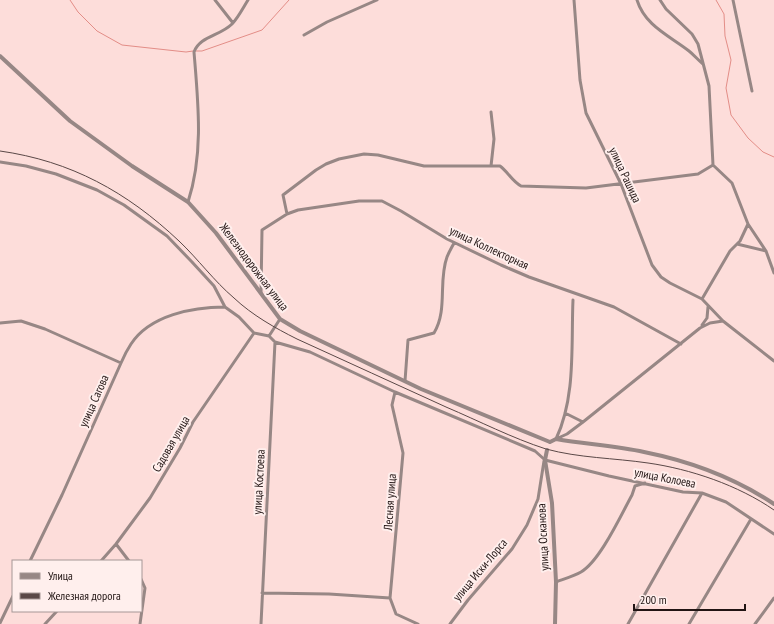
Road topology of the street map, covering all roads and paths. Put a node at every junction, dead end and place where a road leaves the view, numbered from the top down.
1 (216, 0) edge
2 (248, 0) edge
3 (377, 0) edge
4 (574, 0) edge
5 (637, 0) edge
6 (660, 0) edge
7 (733, 0) edge
8 (233, 23) junction
9 (304, 35) dead end
10 (0, 56) edge
11 (703, 64) junction
12 (752, 91) dead end
13 (491, 112) dead end
14 (0, 162) edge
15 (714, 164) junction
16 (491, 166) junction
17 (621, 184) junction
18 (188, 202) junction
19 (287, 214) junction
20 (748, 224) junction
21 (454, 243) junction
22 (737, 244) junction
23 (766, 251) junction
24 (773, 265) edge
25 (774, 273) edge
26 (261, 293) junction
27 (702, 299) junction
28 (573, 300) dead end
29 (708, 306) junction
30 (225, 307) junction
31 (280, 318) junction
32 (723, 321) junction
33 (0, 323) edge
34 (700, 328) junction
35 (254, 333) junction
36 (269, 336) junction
37 (276, 342) junction
38 (681, 344) junction
39 (774, 361) edge
40 (121, 363) junction
41 (405, 381) junction
42 (395, 392) junction
43 (565, 413) junction
44 (583, 422) junction
45 (567, 434) junction
46 (556, 439) junction
47 (569, 441) junction
48 (550, 442) junction
49 (545, 460) junction
50 (646, 483) junction
51 (702, 494) junction
52 (774, 504) edge
53 (751, 519) junction
54 (774, 534) edge
55 (116, 544) junction
56 (30, 560) edge
57 (102, 560) edge
58 (128, 560) edge
59 (142, 582) edge
60 (556, 582) junction
61 (262, 593) junction
62 (12, 598) edge
63 (390, 598) junction
64 (774, 598) edge
65 (142, 610) edge
66 (56, 612) edge
67 (142, 612) edge
68 (0, 623) edge
69 (45, 624) edge
70 (140, 624) edge
71 (261, 624) edge
72 (418, 624) edge
73 (450, 624) edge
74 (555, 624) edge
75 (628, 624) edge
76 (689, 624) edge
77 (755, 624) edge

1 - 8 street
2 - 8 street
3 - 9 street
4 - 17 street, улица Рашида
5 - 11 street
6 - 11 street
7 - 12 street
8 - 18 street
10 - 18 street, Железнодорожная улица
11 - 15 street
13 - 16 street
14 - 30 street
15 - 17 street
15 - 20 street
16 - 17 street
16 - 19 street
17 - 27 street, улица Рашида
18 - 26 street, Железнодорожная улица
19 - 21 street, улица Коллекторная
19 - 26 street, улица Коллекторная
20 - 22 street
20 - 23 street
21 - 38 street, улица Коллекторная
21 - 41 street
22 - 23 street
22 - 27 street
23 - 24 street
24 - 25 street
26 - 31 street, Железнодорожная улица
27 - 29 street, улица Рашида
28 - 43 street
29 - 32 street, улица Рашида
29 - 34 street
30 - 35 street
30 - 40 street, улица Сагова
31 - 36 street
31 - 41 street, Железнодорожная улица
32 - 34 street
32 - 39 street, улица Рашида
33 - 40 street
34 - 38 street
35 - 36 street
35 - 55 street, Садовая улица
36 - 37 street
37 - 42 street
37 - 61 street, улица Костоева
38 - 44 street
40 - 56 street, улица Сагова
41 - 48 street, Железнодорожная улица
42 - 49 street
42 - 63 street, Лесная улица
43 - 44 street
43 - 46 street
44 - 45 street
45 - 46 street
45 - 47 street
46 - 47 street
46 - 48 street
47 - 52 street
48 - 49 street, улица Осканова
49 - 50 street, улица Колоева
49 - 60 street, улица Осканова
49 - 73 street, улица Иски-Лорса
50 - 51 street, улица Колоева
50 - 60 street
51 - 53 street, улица Колоева
51 - 75 street
53 - 54 street, улица Колоева
53 - 76 street
55 - 57 street, Садовая улица
55 - 58 street
59 - 65 street
60 - 74 street, улица Осканова
61 - 63 street
61 - 71 street, улица Костоева
62 - 68 street
63 - 72 street, Лесная улица
64 - 77 street
66 - 69 street
67 - 70 street

